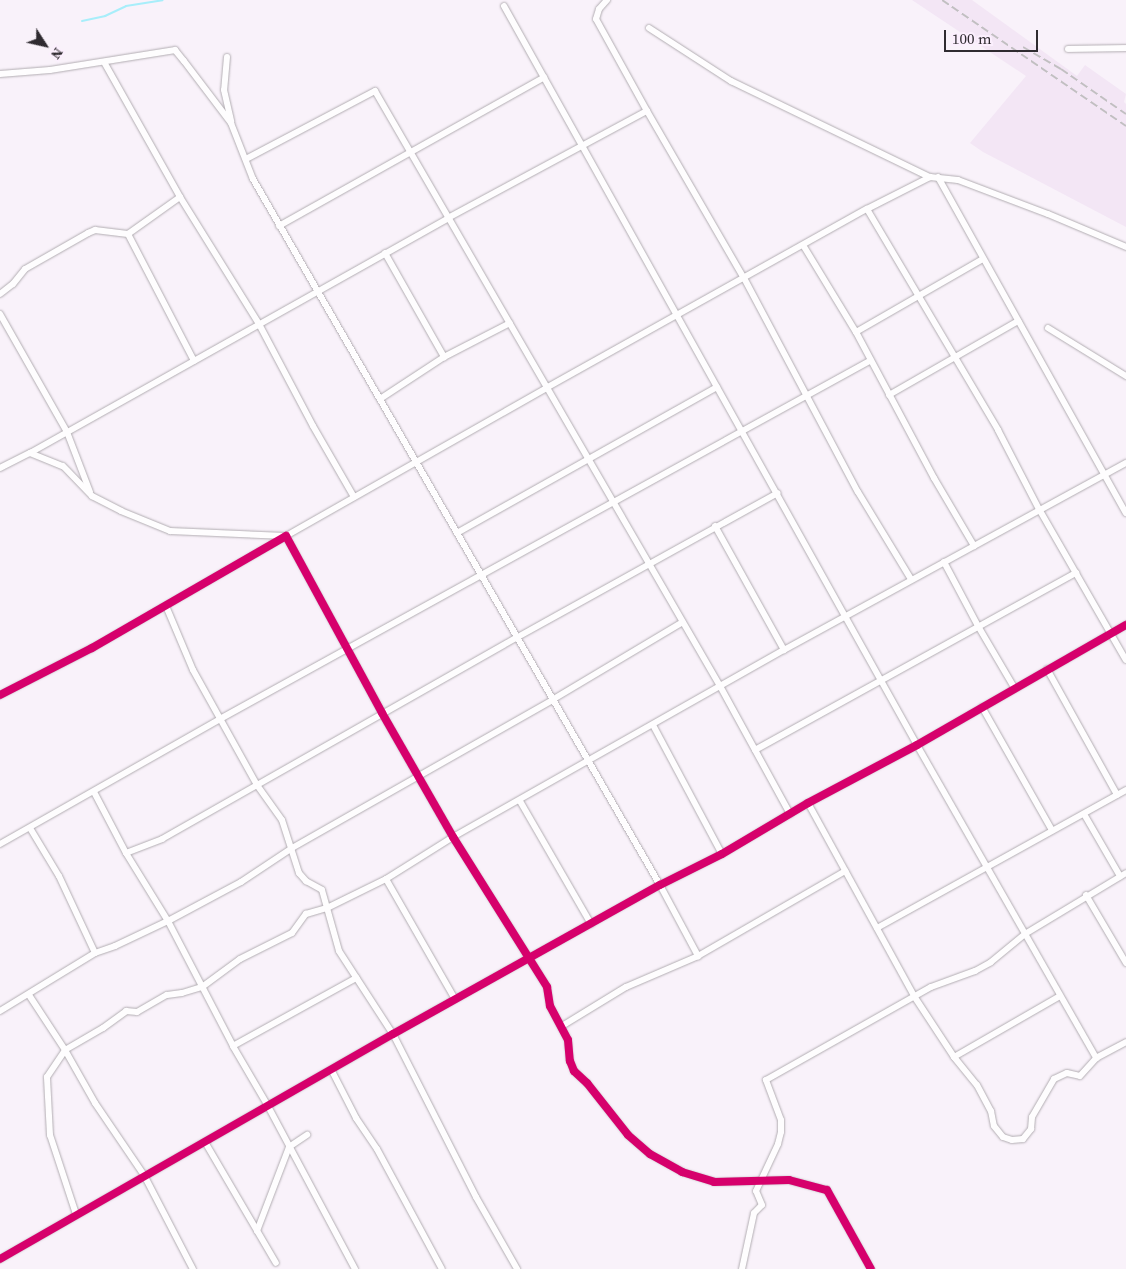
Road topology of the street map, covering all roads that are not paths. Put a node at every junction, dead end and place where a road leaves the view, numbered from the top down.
1 (607, 0) edge
2 (504, 6) dead end
3 (649, 28) dead end
4 (1126, 48) edge
5 (1068, 49) dead end
6 (227, 57) dead end
7 (104, 62) junction
8 (0, 74) edge
9 (544, 77) junction
10 (647, 111) junction
11 (231, 123) junction
12 (582, 145) junction
13 (411, 151) junction
14 (246, 159) junction
15 (930, 177) junction
16 (938, 177) junction
17 (180, 197) junction
18 (867, 209) junction
19 (448, 218) junction
20 (279, 226) junction
21 (128, 234) junction
22 (803, 245) junction
23 (1126, 247) edge
24 (385, 253) junction
25 (983, 258) junction
26 (744, 278) junction
27 (317, 291) junction
28 (0, 294) edge
29 (918, 296) junction
30 (0, 314) edge
31 (678, 316) junction
32 (1018, 321) junction
33 (510, 323) junction
34 (259, 324) junction
35 (1048, 328) dead end
36 (856, 332) junction
37 (444, 357) junction
38 (955, 357) junction
39 (871, 360) junction
40 (194, 361) junction
41 (1126, 376) edge
42 (548, 387) junction
43 (718, 387) junction
44 (807, 395) junction
45 (889, 395) junction
46 (380, 399) junction
47 (67, 432) junction
48 (742, 432) junction
49 (30, 453) junction
50 (588, 458) junction
51 (416, 461) junction
52 (1126, 463) edge
53 (0, 468) edge
54 (1104, 474) junction
55 (778, 493) junction
56 (92, 496) junction
57 (354, 497) junction
58 (614, 503) junction
59 (1039, 509) junction
60 (1126, 513) edge
61 (716, 526) junction
62 (457, 533) junction
63 (286, 536) junction
64 (974, 546) junction
65 (944, 562) junction
66 (650, 564) junction
67 (1076, 573) junction
68 (482, 577) junction
69 (912, 579) junction
70 (166, 606) junction
71 (846, 616) junction
72 (683, 622) junction
73 (1126, 625) edge
74 (978, 626) junction
75 (1111, 633) junction
76 (516, 638) junction
77 (348, 650) junction
78 (784, 650) junction
79 (1126, 660) edge
80 (1047, 669) junction
81 (881, 680) junction
82 (720, 686) junction
83 (1014, 687) junction
84 (0, 695) edge
85 (552, 700) junction
86 (982, 707) junction
87 (382, 714) junction
88 (220, 719) junction
89 (653, 725) junction
90 (917, 745) junction
91 (755, 750) junction
92 (587, 763) junction
93 (418, 775) junction
94 (257, 785) junction
95 (1126, 790) edge
96 (94, 792) junction
97 (1117, 795) junction
98 (520, 801) junction
99 (808, 803) junction
100 (790, 814) junction
101 (1084, 814) junction
102 (30, 828) junction
103 (1052, 830) junction
104 (454, 837) junction
105 (0, 844) edge
106 (292, 848) junction
107 (126, 853) junction
108 (722, 854) junction
109 (987, 868) junction
110 (845, 871) junction
111 (1123, 874) edge
112 (386, 879) junction
113 (660, 886) junction
114 (1086, 895) junction
115 (327, 908) junction
116 (168, 921) junction
117 (591, 924) junction
118 (877, 928) junction
119 (1025, 934) junction
120 (95, 953) junction
121 (698, 956) junction
122 (528, 959) junction
123 (1126, 963) edge
124 (356, 978) junction
125 (202, 987) junction
126 (29, 995) junction
127 (914, 996) junction
128 (1060, 996) junction
129 (455, 1000) junction
130 (0, 1011) edge
131 (562, 1026) junction
132 (393, 1034) junction
133 (1126, 1042) edge
134 (232, 1046) junction
135 (65, 1050) junction
136 (954, 1057) junction
137 (1096, 1058) junction
138 (332, 1071) junction
139 (268, 1106) junction
140 (307, 1134) dead end
141 (204, 1142) junction
142 (289, 1147) junction
143 (144, 1175) junction
144 (763, 1179) junction
145 (76, 1214) junction
146 (257, 1231) junction
147 (0, 1259) edge
148 (276, 1263) dead end
149 (193, 1269) edge
150 (355, 1269) edge
151 (442, 1269) edge
152 (517, 1269) edge
153 (742, 1269) edge
154 (871, 1269) edge

1 - 10 street
2 - 9 street
3 - 15 street
4 - 5 street
6 - 11 street
7 - 8 street
7 - 11 street
7 - 17 street
9 - 12 street
9 - 13 street
10 - 12 street
10 - 26 street
11 - 14 street
12 - 19 street
12 - 31 street
13 - 14 street
13 - 19 street
13 - 20 street
14 - 20 street
15 - 16 street
15 - 18 street
16 - 23 street
16 - 25 street
17 - 21 street
17 - 34 street
18 - 22 street
18 - 29 street
19 - 24 street
19 - 33 street
20 - 27 street
21 - 28 street
21 - 40 street
22 - 26 street
22 - 36 street
24 - 27 street
24 - 37 street
25 - 29 street
25 - 32 street
26 - 31 street
26 - 44 street
27 - 34 street
27 - 46 street
29 - 36 street
29 - 38 street
30 - 47 street
31 - 42 street
31 - 43 street
32 - 38 street
32 - 54 street
33 - 37 street
33 - 42 street
34 - 40 street
34 - 57 street
35 - 41 street
36 - 39 street
37 - 46 street
38 - 45 street
38 - 59 street
39 - 44 street
39 - 45 street
40 - 47 street
42 - 50 street
42 - 51 street
43 - 48 street
43 - 50 street
44 - 48 street
44 - 69 street
45 - 64 street
46 - 51 street
47 - 49 street
47 - 56 street
48 - 55 street
48 - 58 street
49 - 53 street
49 - 56 street
50 - 58 street
50 - 62 street
51 - 57 street
51 - 62 street
52 - 54 street
54 - 59 street
54 - 60 street
55 - 61 street
55 - 71 street
56 - 63 street
57 - 63 street
58 - 66 street
58 - 68 street
59 - 64 street
59 - 67 street
61 - 66 street
61 - 78 street
62 - 68 street
63 - 70 street
63 - 77 street
64 - 65 street
65 - 69 street
65 - 74 street
66 - 72 street
66 - 76 street
67 - 74 street
67 - 75 street
68 - 76 street
68 - 77 street
69 - 71 street
70 - 84 street
70 - 88 street
71 - 78 street
71 - 81 street
72 - 82 street
72 - 85 street
73 - 75 street
74 - 81 street
74 - 83 street
75 - 79 street
75 - 80 street
76 - 85 street
76 - 87 street
77 - 87 street
77 - 88 street
78 - 82 street
80 - 83 street
80 - 97 street
81 - 90 street
81 - 91 street
82 - 89 street
82 - 91 street
83 - 86 street
85 - 92 street
85 - 93 street
86 - 90 street
86 - 103 street
87 - 93 street
87 - 94 street
88 - 94 street
88 - 96 street
89 - 92 street
89 - 108 street
90 - 99 street
90 - 109 street
91 - 100 street
92 - 98 street
92 - 113 street
93 - 104 street
93 - 106 street
94 - 106 street
94 - 107 street
95 - 97 street
96 - 102 street
96 - 107 street
97 - 101 street
98 - 104 street
98 - 117 street
99 - 100 street
99 - 110 street
100 - 108 street
101 - 103 street
101 - 111 street
102 - 105 street
102 - 120 street
103 - 109 street
104 - 112 street
104 - 122 street
106 - 115 street
106 - 116 street
107 - 116 street
108 - 113 street
109 - 118 street
109 - 119 street
110 - 118 street
110 - 121 street
111 - 114 street
112 - 115 street
112 - 129 street
113 - 117 street
113 - 121 street
114 - 119 street
114 - 123 street
115 - 124 street
115 - 125 street
116 - 120 street
116 - 125 street
117 - 122 street
118 - 127 street
119 - 127 street
119 - 128 street
120 - 126 street
121 - 131 street
122 - 129 street
122 - 131 street
124 - 132 street
124 - 134 street
125 - 134 street
125 - 135 street
126 - 130 street
126 - 135 street
127 - 136 street
127 - 144 street
128 - 136 street
128 - 137 street
129 - 132 street
131 - 144 street
132 - 138 street
132 - 152 street
133 - 137 street
134 - 139 street
135 - 143 street
135 - 145 street
136 - 137 street
138 - 139 street
138 - 151 street
139 - 141 street
139 - 142 street
140 - 142 street
141 - 143 street
141 - 146 street
142 - 146 street
142 - 150 street
143 - 145 street
143 - 149 street
144 - 153 street
144 - 154 street
145 - 147 street
146 - 148 street

